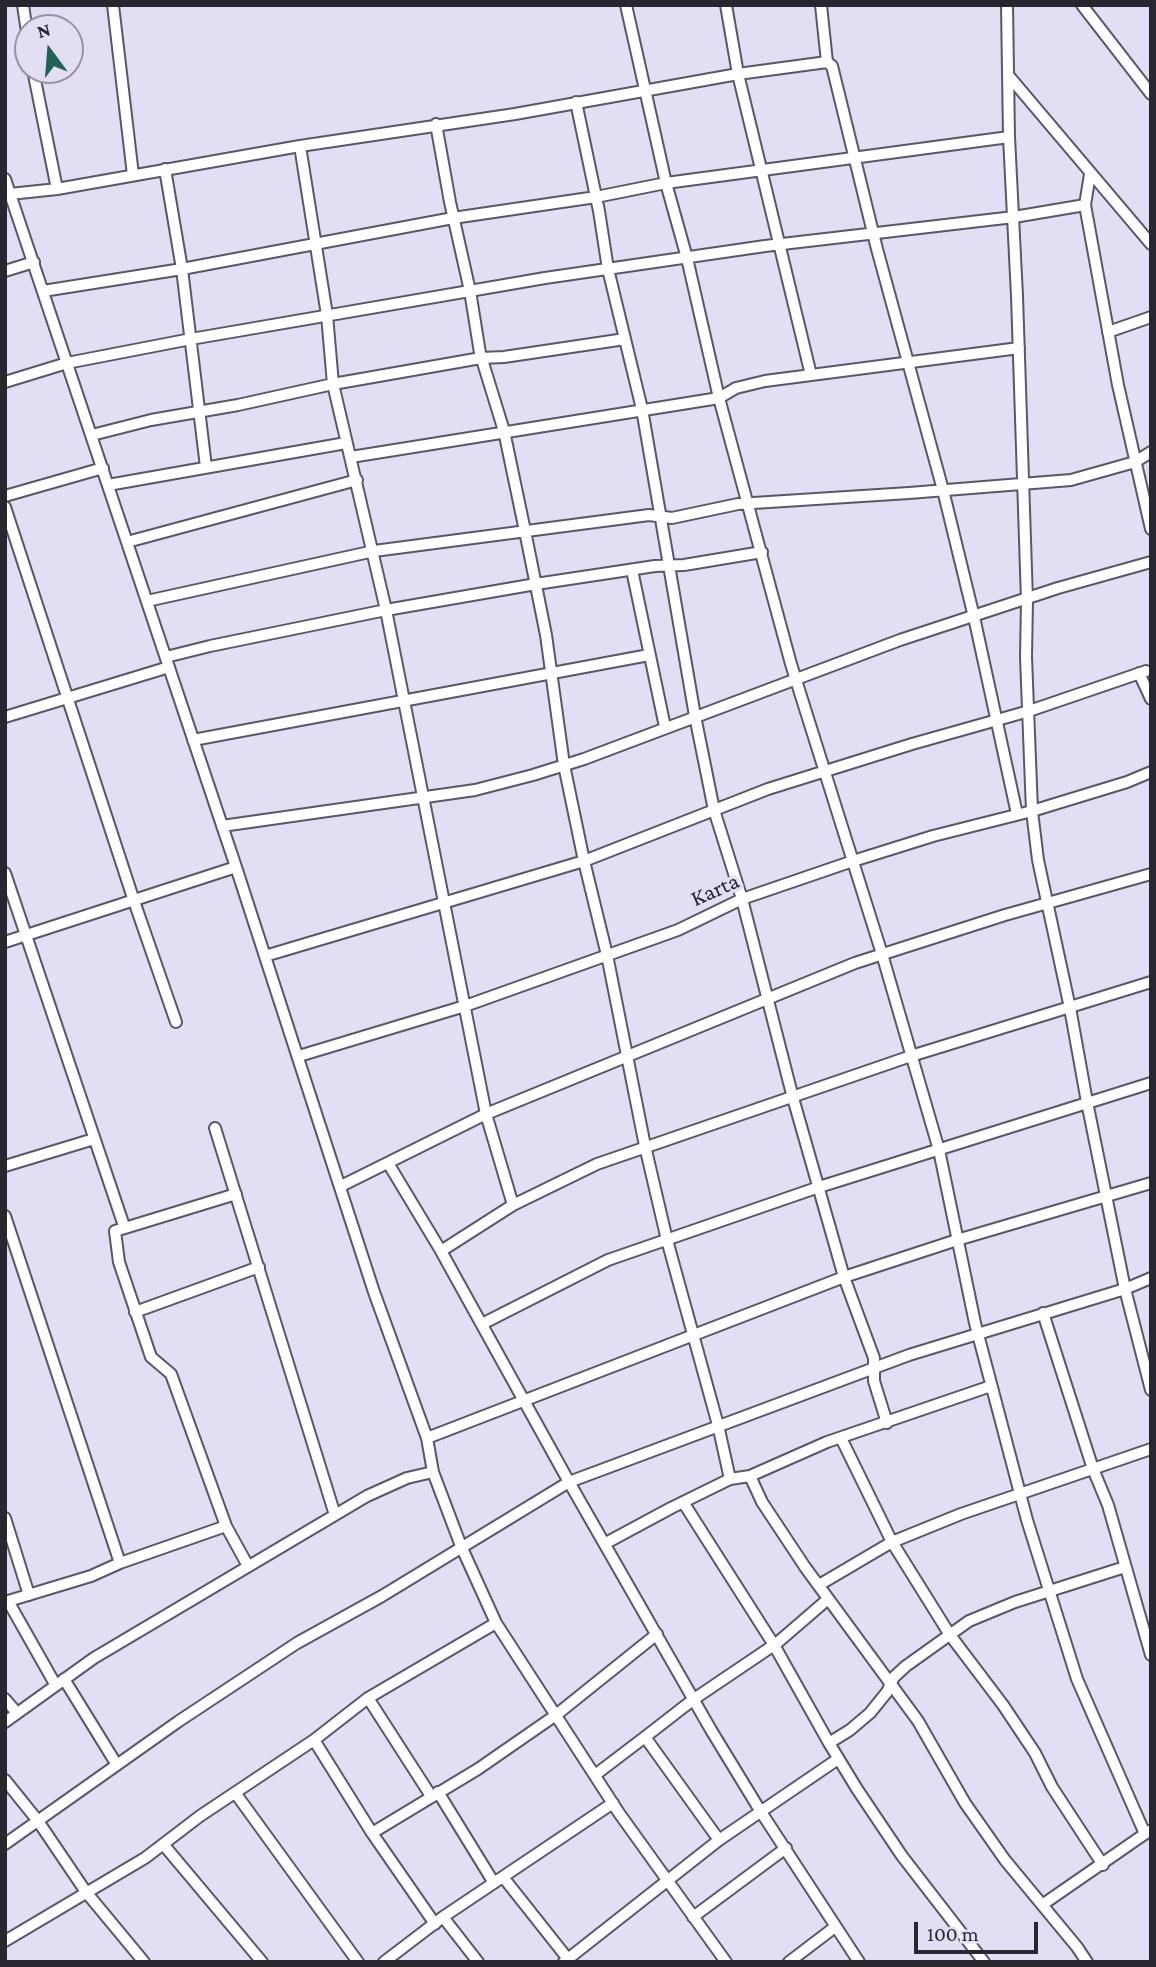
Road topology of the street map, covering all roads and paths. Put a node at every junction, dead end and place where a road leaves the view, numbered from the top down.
1 (113, 5) edge
2 (626, 5) edge
3 (726, 5) edge
4 (821, 5) edge
5 (1007, 5) edge
6 (1082, 5) edge
7 (827, 62) junction
8 (738, 74) junction
9 (1008, 75) junction
10 (36, 84) edge
11 (645, 91) junction
12 (1151, 94) edge
13 (576, 102) junction
14 (436, 124) junction
15 (1009, 137) junction
16 (300, 146) junction
17 (855, 157) junction
18 (165, 169) junction
19 (762, 171) junction
20 (1090, 174) junction
21 (133, 175) junction
22 (5, 179) edge
23 (666, 183) junction
24 (57, 189) junction
25 (10, 194) junction
26 (596, 197) junction
27 (1085, 205) junction
28 (1014, 217) junction
29 (453, 218) junction
30 (874, 234) junction
31 (780, 244) junction
32 (1151, 244) edge
33 (315, 245) junction
34 (687, 258) junction
35 (34, 262) junction
36 (182, 269) junction
37 (608, 270) junction
38 (5, 271) edge
39 (43, 291) junction
40 (470, 291) junction
41 (327, 315) junction
42 (1151, 317) edge
43 (1108, 332) junction
44 (191, 339) junction
45 (625, 339) junction
46 (1018, 348) junction
47 (481, 358) junction
48 (67, 363) junction
49 (907, 363) junction
50 (811, 375) junction
51 (5, 382) edge
52 (333, 384) junction
53 (719, 398) junction
54 (642, 410) junction
55 (199, 411) junction
56 (504, 431) junction
57 (92, 435) junction
58 (346, 443) junction
59 (1151, 452) edge
60 (351, 457) junction
61 (1135, 462) junction
62 (206, 467) junction
63 (103, 468) junction
64 (357, 480) junction
65 (1024, 484) junction
66 (108, 485) junction
67 (943, 490) junction
68 (5, 496) edge
69 (750, 503) junction
70 (5, 507) edge
71 (659, 516) junction
72 (1151, 529) edge
73 (525, 531) junction
74 (127, 542) junction
75 (374, 551) junction
76 (762, 551) junction
77 (1151, 562) edge
78 (669, 566) junction
79 (632, 570) junction
80 (536, 584) junction
81 (1027, 600) junction
82 (147, 601) junction
83 (386, 610) junction
84 (974, 617) junction
85 (649, 654) junction
86 (167, 662) junction
87 (552, 674) junction
88 (796, 679) junction
89 (68, 698) junction
90 (1151, 699) edge
91 (403, 701) junction
92 (1029, 711) junction
93 (695, 716) junction
94 (5, 717) edge
95 (997, 718) junction
96 (664, 727) junction
97 (193, 740) junction
98 (564, 765) junction
99 (825, 771) junction
100 (1151, 772) edge
101 (423, 797) junction
102 (714, 810) junction
103 (1032, 811) junction
104 (1017, 814) junction
105 (222, 826) junction
106 (584, 861) junction
107 (853, 861) junction
108 (236, 867) junction
109 (5, 873) edge
110 (1151, 874) edge
111 (742, 899) junction
112 (134, 901) junction
113 (445, 902) junction
114 (1048, 904) junction
115 (26, 936) junction
116 (5, 942) edge
117 (882, 954) junction
118 (607, 955) junction
119 (265, 956) junction
120 (1151, 982) edge
121 (767, 998) junction
122 (465, 1006) junction
123 (1070, 1007) junction
124 (176, 1022) dead end
125 (626, 1055) junction
126 (299, 1056) junction
127 (911, 1056) junction
128 (1151, 1083) edge
129 (793, 1098) junction
130 (1087, 1102) junction
131 (486, 1114) junction
132 (215, 1128) dead end
133 (94, 1139) junction
134 (645, 1146) junction
135 (939, 1150) junction
136 (388, 1163) junction
137 (5, 1166) edge
138 (1151, 1183) edge
139 (341, 1186) junction
140 (819, 1187) junction
141 (236, 1194) junction
142 (1106, 1195) junction
143 (513, 1205) junction
144 (5, 1216) edge
145 (124, 1226) junction
146 (667, 1240) junction
147 (957, 1240) junction
148 (441, 1251) junction
149 (259, 1267) junction
150 (844, 1277) junction
151 (1151, 1278) edge
152 (1125, 1289) junction
153 (135, 1312) junction
154 (1043, 1313) junction
155 (482, 1324) junction
156 (978, 1333) junction
157 (692, 1336) junction
158 (873, 1369) junction
159 (1150, 1382) edge
160 (991, 1386) junction
161 (525, 1402) junction
162 (887, 1423) junction
163 (718, 1425) junction
164 (427, 1438) junction
165 (841, 1438) junction
166 (1151, 1450) edge
167 (1093, 1469) junction
168 (433, 1472) junction
169 (750, 1476) junction
170 (730, 1479) junction
171 (569, 1482) junction
172 (1020, 1494) junction
173 (683, 1502) junction
174 (335, 1516) junction
175 (5, 1518) edge
176 (226, 1526) junction
177 (892, 1542) junction
178 (606, 1543) junction
179 (461, 1546) junction
180 (120, 1563) junction
181 (248, 1566) junction
182 (1125, 1566) junction
183 (819, 1585) junction
184 (1050, 1591) junction
185 (29, 1595) junction
186 (828, 1599) junction
187 (7, 1602) edge
188 (496, 1623) junction
189 (657, 1634) junction
190 (950, 1635) junction
191 (774, 1645) junction
192 (1151, 1655) edge
193 (60, 1682) junction
194 (891, 1684) junction
195 (368, 1698) junction
196 (5, 1699) edge
197 (694, 1699) junction
198 (17, 1713) junction
199 (556, 1715) junction
200 (5, 1722) edge
201 (645, 1737) junction
202 (314, 1740) junction
203 (829, 1743) junction
204 (838, 1759) junction
205 (117, 1765) junction
206 (595, 1775) junction
207 (5, 1780) edge
208 (236, 1794) junction
209 (434, 1794) junction
210 (612, 1803) junction
211 (761, 1812) junction
212 (38, 1821) junction
213 (1148, 1832) edge
214 (372, 1833) junction
215 (719, 1840) junction
216 (5, 1844) edge
217 (163, 1844) junction
218 (786, 1848) junction
219 (1103, 1865) junction
220 (499, 1880) junction
221 (667, 1880) junction
222 (86, 1892) junction
223 (1042, 1905) junction
224 (693, 1917) junction
225 (439, 1921) junction
226 (835, 1927) junction
227 (6, 1938) edge
228 (571, 1959) edge
229 (144, 1962) edge
230 (262, 1962) edge
231 (358, 1962) edge
232 (384, 1962) edge
233 (478, 1962) edge
234 (726, 1962) edge
235 (789, 1962) edge
236 (859, 1962) edge
237 (984, 1962) edge
238 (1087, 1962) edge

1 - 21 street
2 - 11 street
3 - 8 street
4 - 7 street
5 - 9 street
6 - 12 street
7 - 8 street
7 - 17 street
8 - 11 street
8 - 19 street
9 - 15 street
9 - 20 street
10 - 24 street
11 - 13 street
11 - 23 street
13 - 14 street
13 - 26 street
14 - 16 street
14 - 29 street
15 - 17 street
15 - 28 street
16 - 18 street
16 - 33 street
17 - 19 street
17 - 30 street
18 - 21 street
18 - 36 street
19 - 23 street
19 - 31 street
20 - 27 street
20 - 32 street
21 - 24 street
22 - 25 street
23 - 26 street
23 - 34 street
24 - 25 street
25 - 35 street
26 - 29 street
26 - 37 street
27 - 28 street
27 - 43 street
28 - 30 street
28 - 46 street
29 - 33 street
29 - 40 street
30 - 31 street
30 - 49 street
31 - 34 street
31 - 50 street
33 - 36 street
33 - 41 street
34 - 37 street
34 - 53 street
35 - 38 street
35 - 39 street
36 - 39 street
36 - 44 street
37 - 40 street
37 - 45 street
39 - 48 street
40 - 41 street
40 - 47 street
41 - 44 street
41 - 52 street
42 - 43 street
43 - 61 street
44 - 48 street
44 - 55 street
45 - 47 street
45 - 54 street
46 - 49 street
46 - 65 street
47 - 52 street
47 - 56 street
48 - 51 street
48 - 57 street
49 - 50 street
49 - 67 street
50 - 53 street
52 - 55 street
52 - 58 street
53 - 54 street
53 - 69 street
54 - 56 street
54 - 71 street
55 - 57 street
55 - 62 street
56 - 60 street
56 - 73 street
57 - 63 street
58 - 60 street
58 - 62 street
59 - 61 street
60 - 64 street
61 - 65 street
61 - 72 street
62 - 66 street
63 - 66 street
63 - 68 street
64 - 74 street
64 - 75 street
65 - 67 street
65 - 81 street
66 - 74 street
67 - 69 street
67 - 84 street
69 - 71 street
69 - 76 street
70 - 89 street
71 - 73 street
71 - 78 street
73 - 75 street
73 - 80 street
74 - 82 street
75 - 82 street
75 - 83 street
76 - 78 street
76 - 88 street
77 - 81 street
78 - 79 street
78 - 93 street
79 - 80 street
79 - 85 street
80 - 83 street
80 - 87 street
81 - 84 street
81 - 92 street
82 - 86 street
83 - 86 street
83 - 91 street
84 - 88 street
84 - 95 street
85 - 87 street
85 - 96 street
86 - 89 street
86 - 97 street
87 - 91 street
87 - 98 street
88 - 93 street
88 - 99 street
89 - 94 street
89 - 112 street
90 - 92 street
91 - 97 street
91 - 101 street
92 - 95 street
92 - 103 street
93 - 96 street
93 - 102 street
95 - 99 street
95 - 104 street
96 - 98 street
97 - 105 street
98 - 101 street
98 - 106 street
99 - 102 street
99 - 107 street
100 - 103 street, Karta
101 - 105 street
101 - 113 street
102 - 106 street
102 - 111 street
103 - 104 street, Karta
103 - 114 street
104 - 107 street, Karta
105 - 108 street
106 - 113 street
106 - 118 street
107 - 111 street, Karta
107 - 117 street
108 - 112 street
108 - 119 street
109 - 115 street
110 - 114 street
111 - 118 street, Karta
111 - 121 street
112 - 115 street
112 - 124 street
113 - 119 street
113 - 122 street
114 - 117 street
114 - 123 street
115 - 116 street
115 - 133 street
117 - 121 street
117 - 127 street
118 - 122 street, Karta
118 - 125 street
119 - 126 street
120 - 123 street
121 - 125 street
121 - 129 street
122 - 126 street, Karta
122 - 131 street
123 - 127 street
123 - 130 street
125 - 131 street
125 - 134 street
126 - 139 street
127 - 129 street
127 - 135 street
128 - 130 street
129 - 134 street
129 - 140 street
130 - 135 street
130 - 142 street
131 - 136 street
131 - 143 street
132 - 141 street
133 - 137 street
133 - 145 street
134 - 143 street
134 - 146 street
135 - 140 street
135 - 147 street
136 - 139 street
136 - 148 street
138 - 142 street
139 - 164 street
140 - 146 street
140 - 150 street
141 - 145 street
141 - 149 street
142 - 147 street
142 - 152 street
143 - 148 street
144 - 180 street
145 - 153 street
146 - 155 street
146 - 157 street
147 - 150 street
147 - 156 street
148 - 155 street
149 - 153 street
149 - 174 street
150 - 157 street
150 - 158 street
151 - 152 street
152 - 154 street
152 - 159 street
153 - 176 street
154 - 156 street
154 - 167 street
155 - 161 street
156 - 158 street
156 - 160 street
157 - 161 street
157 - 163 street
158 - 162 street
158 - 163 street
160 - 162 street
160 - 172 street
161 - 164 street
161 - 171 street
162 - 165 street
163 - 170 street
163 - 171 street
164 - 168 street
165 - 169 street
165 - 177 street
166 - 167 street
167 - 172 street
167 - 182 street
168 - 174 street
168 - 179 street
169 - 170 street
169 - 183 street
170 - 173 street
171 - 178 street
171 - 179 street
172 - 177 street
172 - 184 street
173 - 178 street
173 - 191 street
174 - 181 street
175 - 185 street
176 - 180 street
176 - 181 street
177 - 183 street
177 - 190 street
178 - 189 street
179 - 188 street
179 - 205 street
180 - 185 street
181 - 193 street
182 - 184 street
182 - 192 street
183 - 186 street
184 - 190 street
184 - 213 street
185 - 187 street
186 - 191 street
186 - 194 street
187 - 193 street
188 - 195 street
188 - 199 street
189 - 197 street
189 - 199 street
190 - 194 street
190 - 219 street
191 - 197 street
191 - 203 street
193 - 198 street
193 - 205 street
194 - 203 street
194 - 223 street
195 - 202 street
195 - 209 street
196 - 198 street
197 - 201 street
197 - 211 street
198 - 200 street
199 - 206 street
199 - 209 street
201 - 206 street
201 - 215 street
202 - 208 street
202 - 214 street
203 - 204 street
204 - 211 street
204 - 237 street
205 - 212 street
206 - 210 street
207 - 212 street
208 - 217 street
208 - 231 street
209 - 214 street
209 - 220 street
210 - 220 street
210 - 221 street
211 - 215 street
211 - 218 street
212 - 216 street
212 - 222 street
213 - 219 street
214 - 225 street
215 - 221 street
217 - 222 street
217 - 230 street
218 - 224 street
218 - 226 street
219 - 223 street
220 - 225 street
220 - 228 street
221 - 224 street
221 - 228 street
222 - 227 street
222 - 229 street
223 - 238 street
224 - 234 street
225 - 232 street
225 - 233 street
226 - 235 street
226 - 236 street

